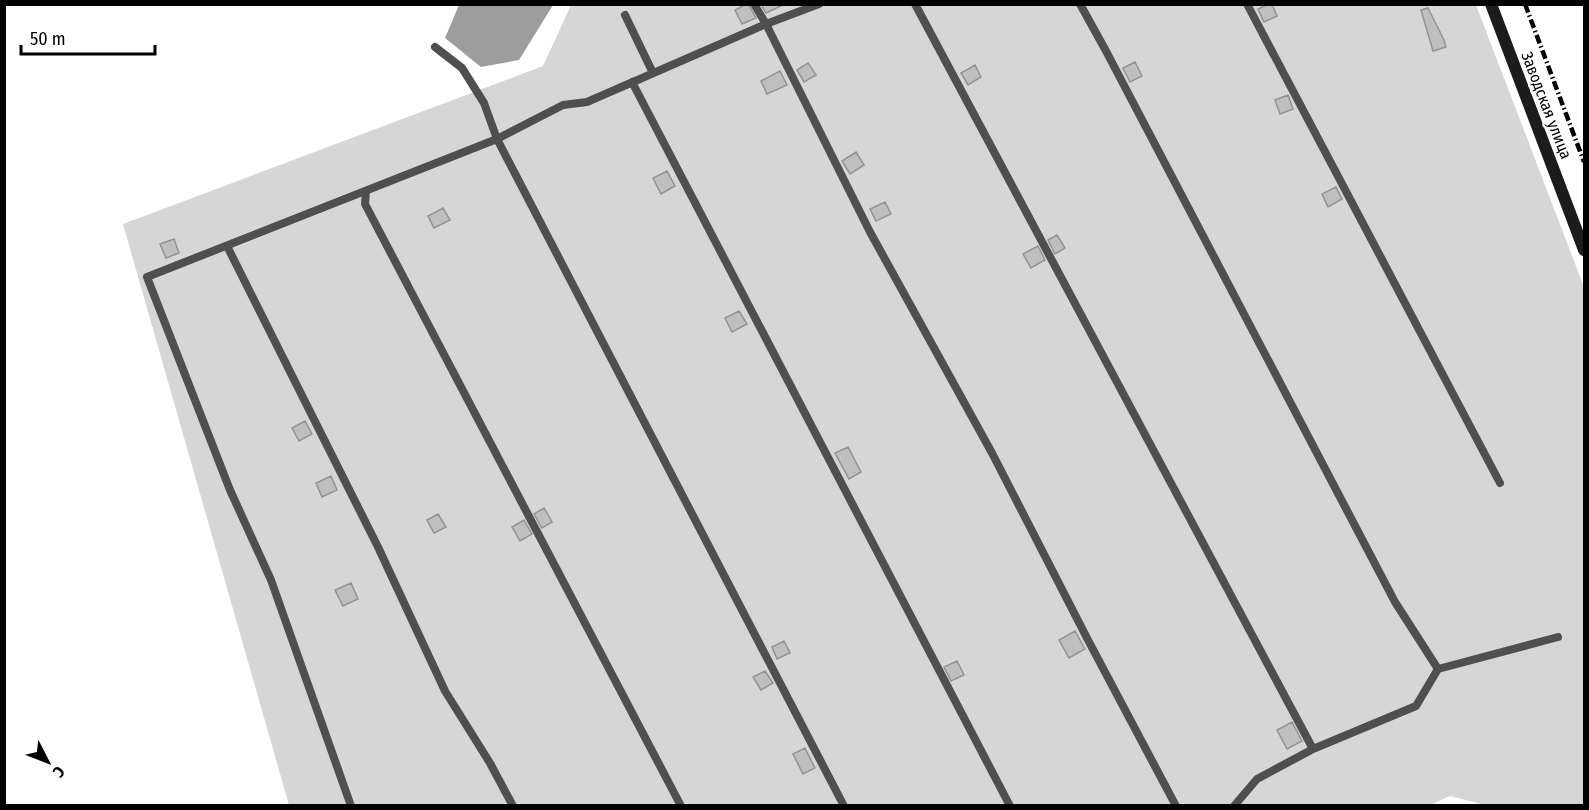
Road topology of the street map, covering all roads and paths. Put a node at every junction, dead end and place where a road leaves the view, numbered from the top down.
1 (754, 4) edge
2 (819, 4) edge
3 (915, 4) edge
4 (1080, 4) edge
5 (1247, 4) edge
6 (1491, 4) edge
7 (625, 15) dead end
8 (766, 24) junction
9 (435, 46) dead end
10 (653, 73) junction
11 (632, 82) junction
12 (497, 139) junction
13 (366, 191) junction
14 (227, 246) junction
15 (1584, 250) edge
16 (1500, 483) dead end
17 (1558, 637) dead end
18 (1438, 669) junction
19 (1313, 748) junction
20 (351, 806) edge
21 (513, 806) edge
22 (681, 806) edge
23 (844, 806) edge
24 (1010, 806) edge
25 (1176, 806) edge
26 (1234, 806) edge

1 - 8 lane
2 - 8 lane
3 - 19 lane
4 - 18 lane
5 - 16 lane
6 - 15 street, Заводская улица
7 - 10 lane
8 - 10 lane
8 - 25 lane
9 - 12 lane
10 - 11 lane
11 - 12 lane
11 - 24 lane
12 - 13 lane
12 - 23 lane
13 - 14 lane
13 - 22 lane
14 - 20 lane
14 - 21 lane
17 - 18 lane
18 - 19 lane
19 - 26 lane

